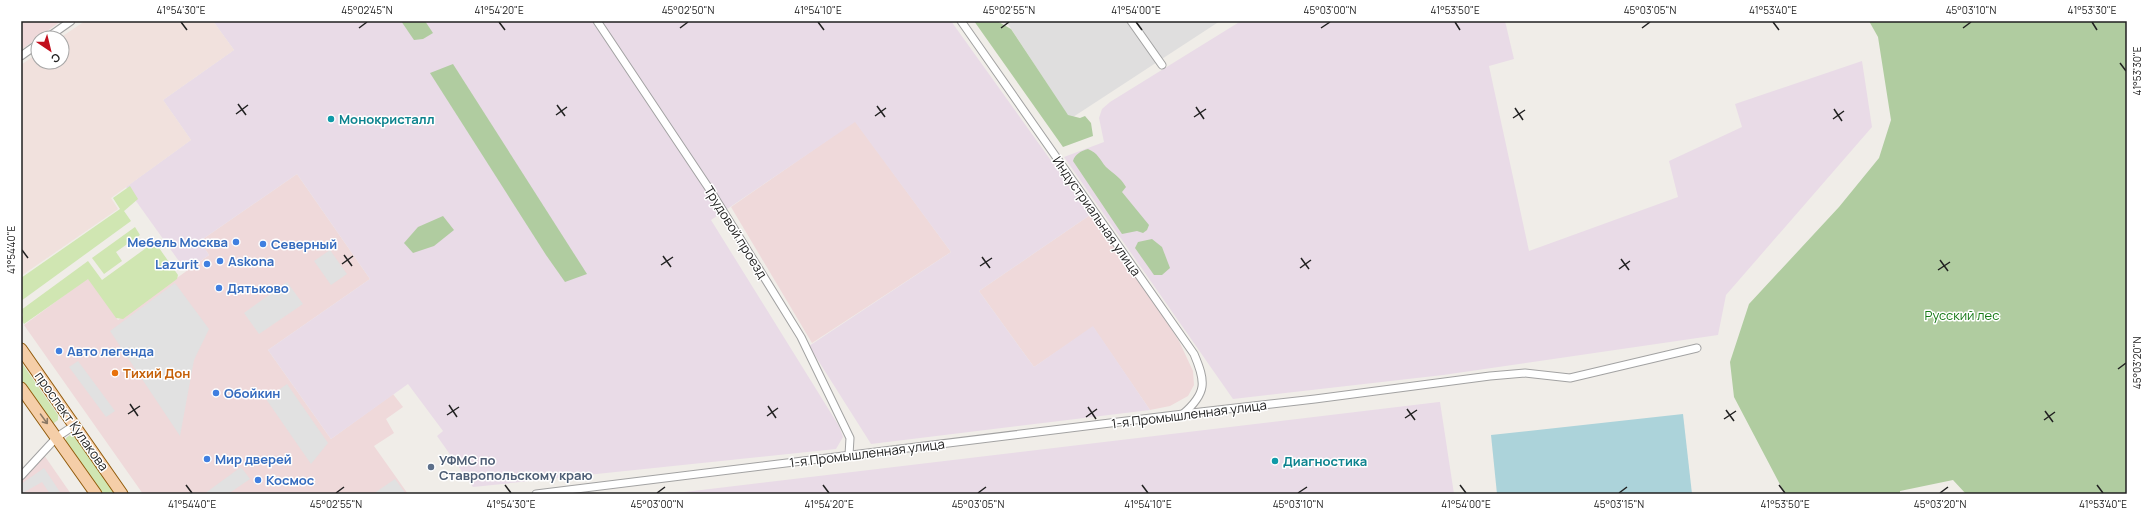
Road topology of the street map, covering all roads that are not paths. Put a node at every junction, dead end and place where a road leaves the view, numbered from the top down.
1 (71, 21) edge
2 (597, 21) edge
3 (961, 21) edge
4 (1131, 21) edge
5 (58, 30) edge
6 (30, 50) edge
7 (21, 56) edge
8 (1162, 65) dead end
9 (1697, 348) dead end
10 (21, 349) edge
11 (21, 388) edge
12 (1183, 414) junction
13 (75, 425) junction
14 (57, 437) junction
15 (849, 455) junction
16 (21, 476) edge
17 (96, 494) edge
18 (122, 494) edge
19 (536, 494) edge

1 - 5 street
2 - 15 street, Трудовой проезд
3 - 12 street, Индустриальная улица
4 - 8 street
6 - 7 street
9 - 12 street, 1-я Промышленная улица
10 - 13 main road, проспект Кулакова
11 -> 14 main road, проспект Кулакова
12 - 15 street, 1-я Промышленная улица
13 - 14 street
13 - 18 main road, проспект Кулакова
14 - 16 street
14 - 17 main road, проспект Кулакова
15 - 19 street, 1-я Промышленная улица

